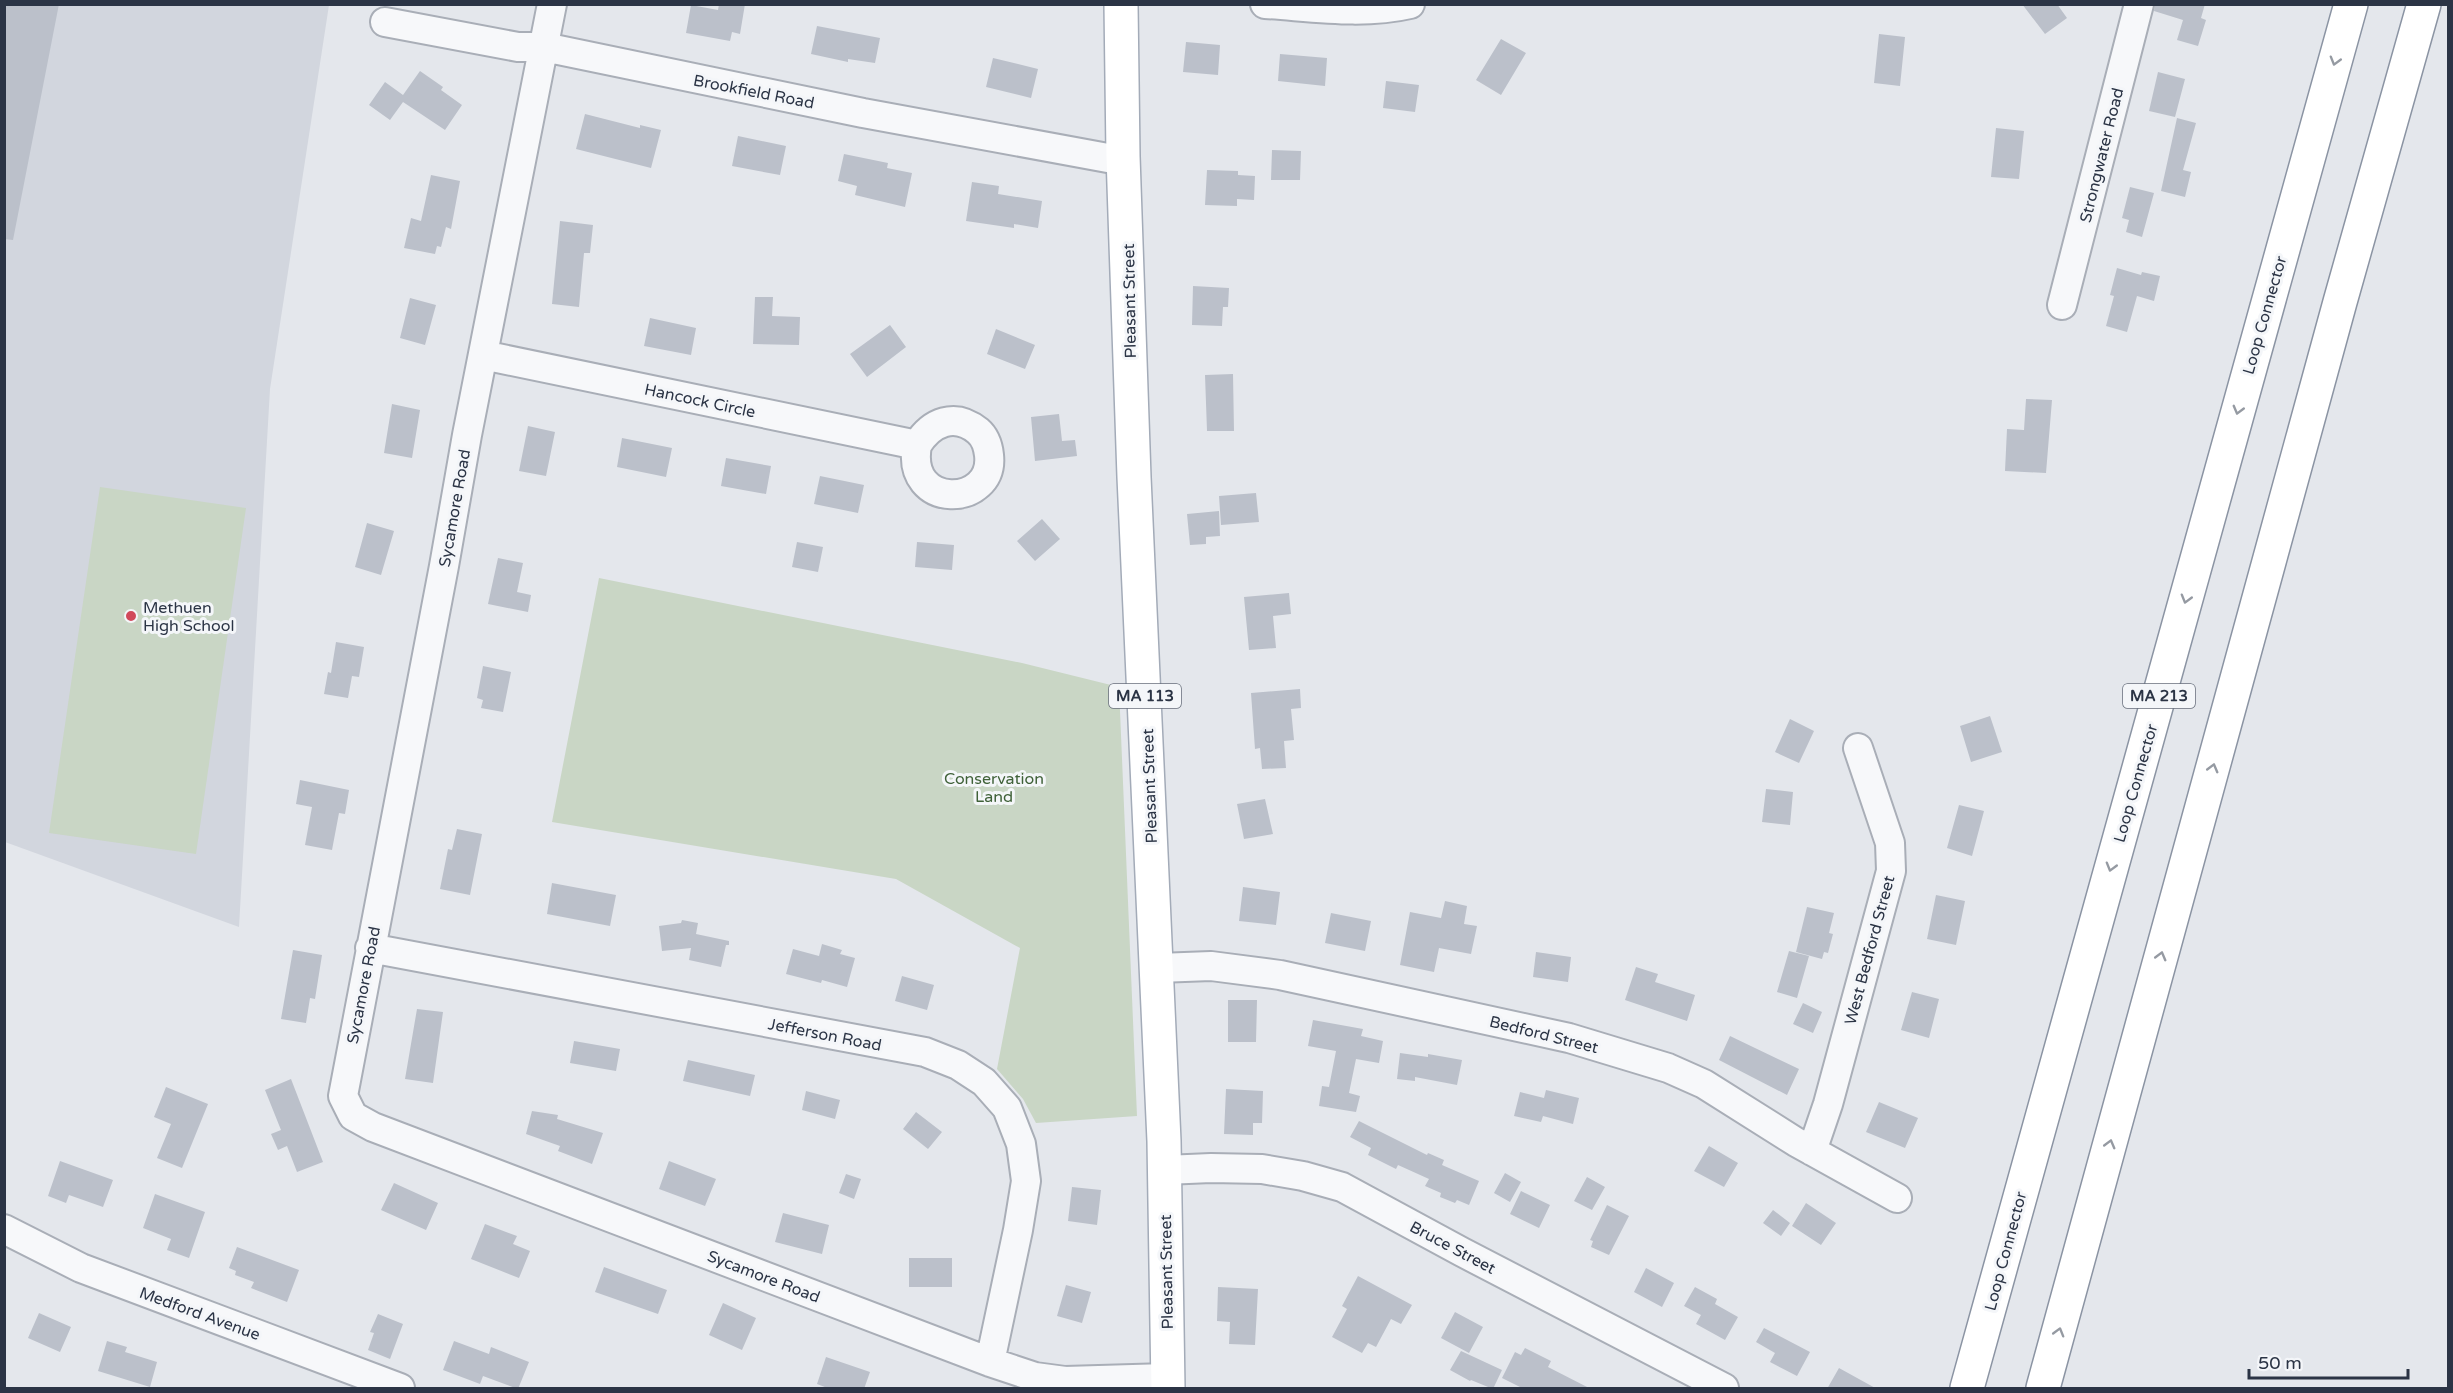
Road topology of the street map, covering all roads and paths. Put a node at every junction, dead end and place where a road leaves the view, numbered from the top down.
1 (552, 4) edge
2 (1122, 4) edge
3 (1265, 4) edge
4 (1410, 4) edge
5 (2139, 4) edge
6 (2351, 4) edge
7 (2424, 4) edge
8 (385, 22) dead end
9 (544, 47) junction
10 (1124, 161) junction
11 (2062, 305) dead end
12 (483, 355) junction
13 (917, 445) dead end
14 (1858, 748) dead end
15 (370, 948) junction
16 (1158, 968) junction
17 (1812, 1151) junction
18 (1165, 1170) junction
19 (1897, 1198) dead end
20 (4, 1229) edge
21 (990, 1362) junction
22 (1168, 1384) edge
23 (400, 1389) edge
24 (1724, 1389) edge
25 (1967, 1389) edge
26 (2043, 1389) edge

1 - 9 street, Sycamore Road
2 - 10 main road, Pleasant Street / MA 113
3 - 4 street
5 - 11 street, Strongwater Road
6 -> 25 main road, Loop Connector / MA 213
26 -> 7 main road
8 - 9 street, Brookfield Road
9 - 10 street, Brookfield Road
9 - 12 street, Sycamore Road
10 - 16 main road, Pleasant Street / MA 113
12 - 13 street, Hancock Circle
12 - 15 street, Sycamore Road
14 - 17 street, West Bedford Street
15 - 21 street, Sycamore Road
15 - 21 street, Jefferson Road
16 - 17 street, Bedford Street
16 - 18 main road, Pleasant Street / MA 113
17 - 19 street, Bedford Street
18 - 22 main road, Pleasant Street / MA 113
18 - 24 street, Bruce Street
20 - 23 street, Medford Avenue
21 - 22 street, Sycamore Road

